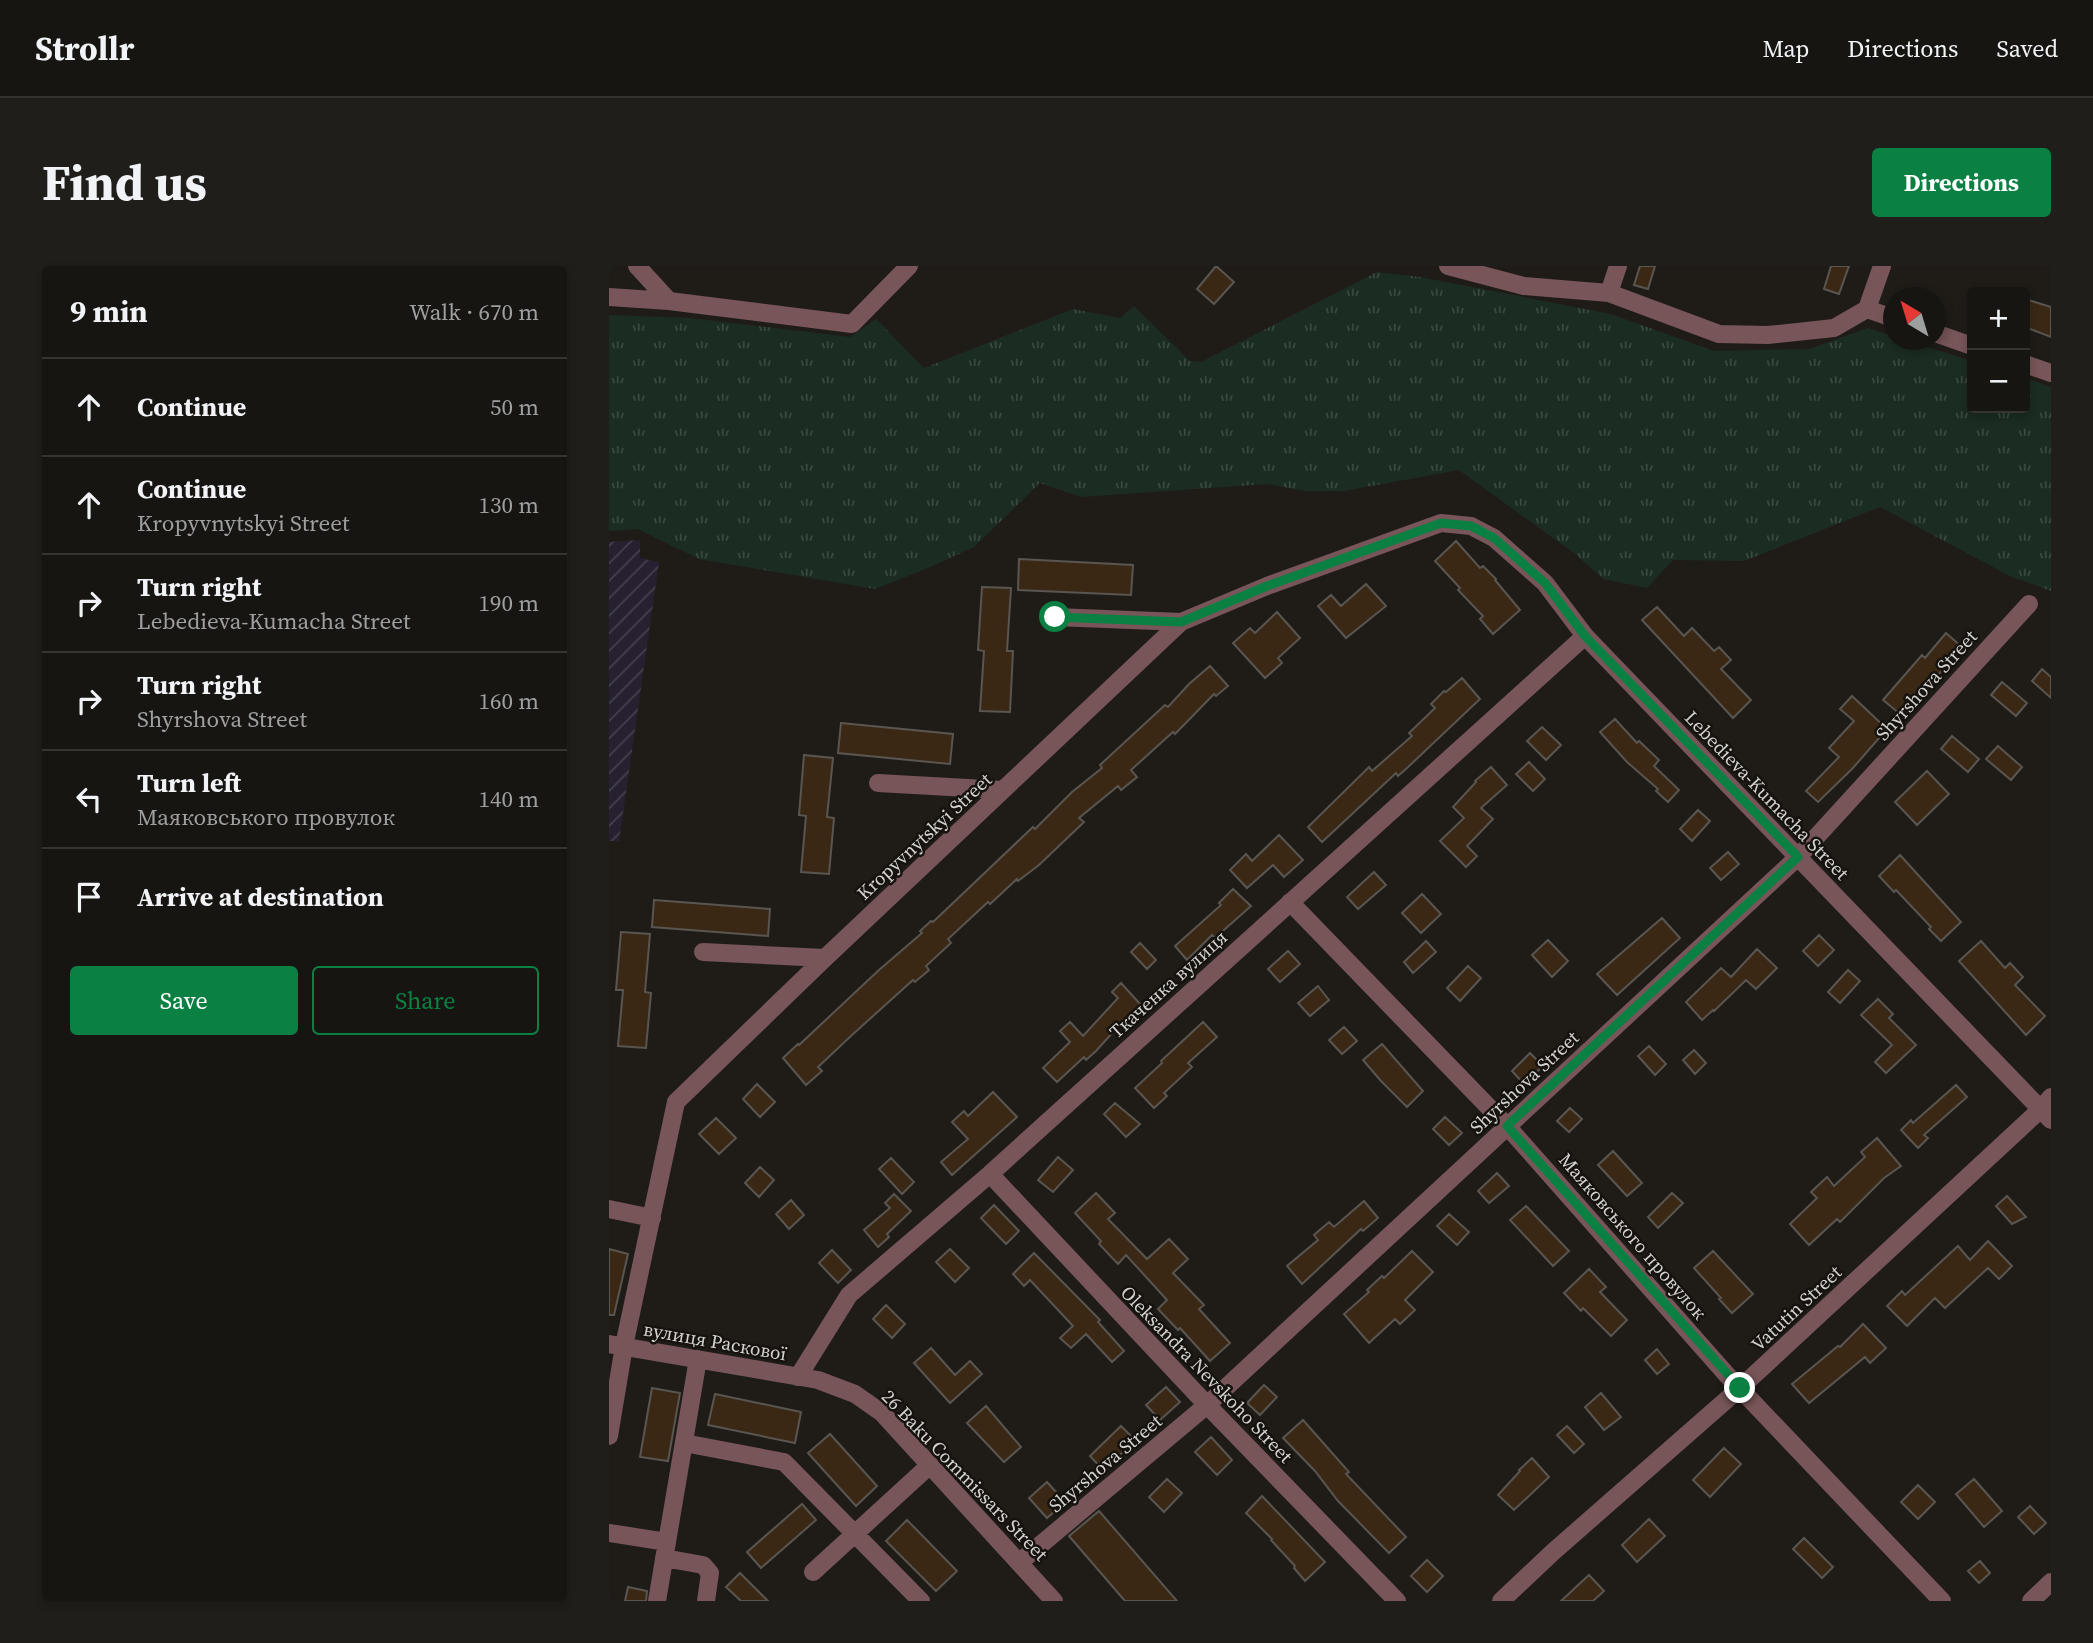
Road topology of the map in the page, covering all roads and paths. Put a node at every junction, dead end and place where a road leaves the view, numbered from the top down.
1 (637, 266) edge
2 (909, 266) edge
3 (1448, 266) edge
4 (1618, 266) edge
5 (1882, 266) edge
6 (1609, 293) junction
7 (609, 297) edge
8 (669, 301) junction
9 (1867, 309) junction
10 (1883, 315) edge
11 (1946, 337) edge
12 (1967, 344) edge
13 (2030, 366) edge
14 (2051, 373) edge
15 (1441, 523) joint
16 (2029, 604) dead end
17 (1055, 617) dead end
18 (1181, 622) junction
19 (1585, 636) junction
20 (878, 783) dead end
21 (1003, 790) junction
22 (1798, 857) junction
23 (1290, 902) junction
24 (703, 952) dead end
25 (825, 958) junction
26 (2048, 1108) edge
27 (1507, 1126) junction
28 (990, 1174) junction
29 (609, 1209) edge
30 (652, 1218) junction
31 (617, 1345) edge
32 (698, 1359) junction
33 (799, 1377) junction
34 (1740, 1388) junction
35 (1207, 1405) junction
36 (609, 1436) edge
37 (684, 1443) junction
38 (930, 1465) junction
39 (609, 1532) edge
40 (855, 1534) junction
41 (666, 1550) junction
42 (1020, 1562) junction
43 (813, 1572) dead end
44 (2051, 1582) edge
45 (657, 1601) edge
46 (706, 1601) edge
47 (921, 1601) edge
48 (1054, 1601) edge
49 (1397, 1601) edge
50 (1501, 1601) edge
51 (1942, 1601) edge
52 (2031, 1601) edge

1 - 8 street
2 - 8 street
3 - 6 street
4 - 6 street
5 - 9 street
6 - 9 street
7 - 8 street
9 - 10 street
11 - 12 street
13 - 14 street
15 - 18 street, Kropyvnytskyi Street
15 - 19 street, Lebedieva-Kumacha Street
16 - 22 street, Shyrshova Street
17 - 18 street
18 - 21 street, Kropyvnytskyi Street
19 - 22 street, Lebedieva-Kumacha Street
19 - 23 street, Ткаченка вулиця
20 - 21 street
21 - 25 street, Kropyvnytskyi Street
22 - 26 street, Lebedieva-Kumacha Street
22 - 27 street, Shyrshova Street
23 - 27 street, Маяковського провулок
23 - 28 street, Ткаченка вулиця
24 - 25 street
25 - 30 street, Kropyvnytskyi Street
26 - 34 street, Vatutin Street
27 - 34 street, Маяковського провулок
27 - 35 street, Shyrshova Street
28 - 33 street, Ткаченка вулиця
28 - 35 street, Oleksandra Nevskoho Street
29 - 30 street
30 - 31 street, Kropyvnytskyi Street
31 - 32 street, вулиця Раскової
31 - 36 street, Kropyvnytskyi Street
32 - 33 street, вулиця Раскової
32 - 37 street
33 - 38 street, 26 Baku Commissars Street
34 - 50 street, Vatutin Street
34 - 51 street, Маяковського провулок
35 - 42 street, Shyrshova Street
35 - 49 street, Oleksandra Nevskoho Street
37 - 40 street
37 - 41 street
38 - 40 street
38 - 42 street, 26 Baku Commissars Street
39 - 41 street
40 - 43 street
40 - 47 street
41 - 45 street
41 - 46 street
42 - 48 street, 26 Baku Commissars Street
44 - 52 street

